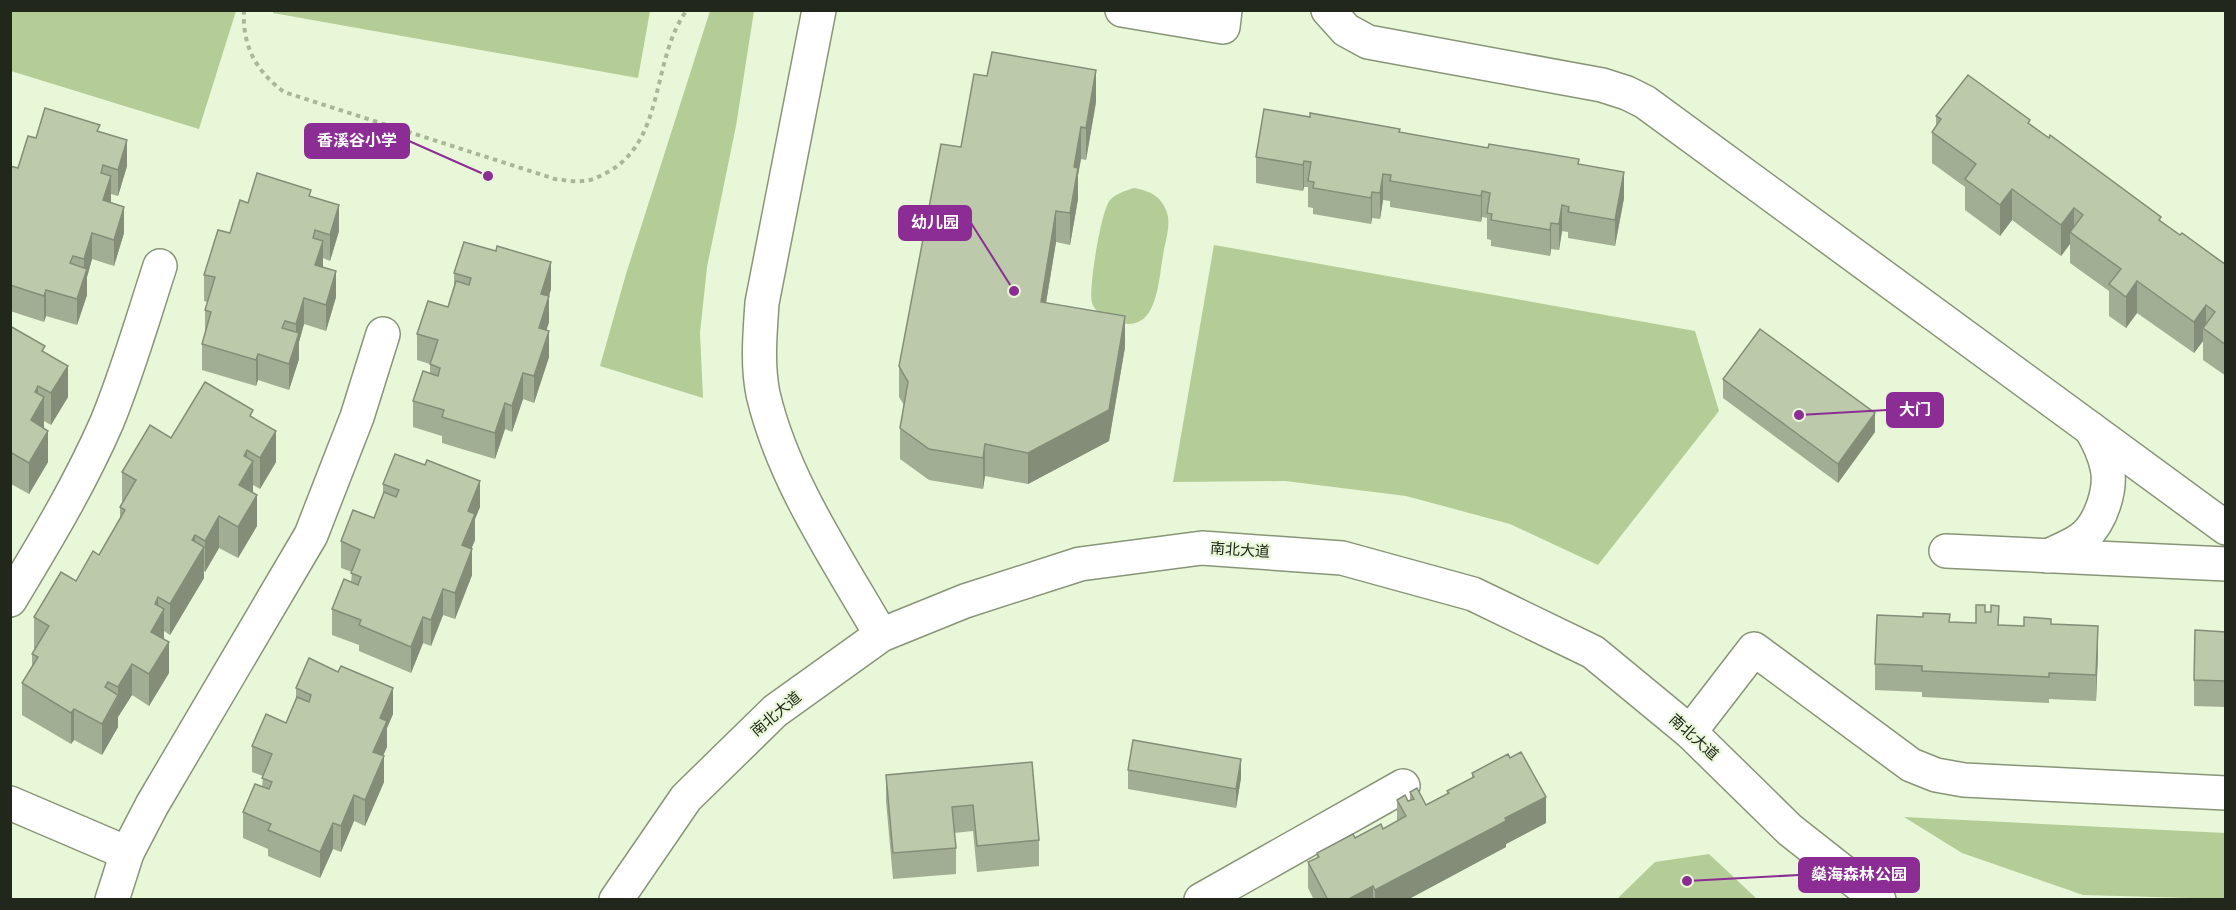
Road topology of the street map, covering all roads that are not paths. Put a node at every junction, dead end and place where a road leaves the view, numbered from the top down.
1 (819, 10) edge
2 (1122, 10) edge
3 (1226, 10) edge
4 (1328, 10) edge
5 (160, 266) dead end
6 (382, 334) dead end
7 (2090, 428) junction
8 (2226, 528) edge
9 (1946, 551) dead end
10 (2048, 556) junction
11 (2226, 564) edge
12 (10, 600) edge
13 (881, 635) junction
14 (1690, 732) junction
15 (1402, 786) dead end
16 (2226, 793) edge
17 (10, 803) edge
18 (127, 853) junction
19 (112, 900) edge
20 (616, 900) edge
21 (1201, 900) edge
22 (1879, 900) edge

1 - 13 street
2 - 3 street
4 - 7 street
5 - 12 street
6 - 18 street
7 - 8 street
7 - 10 street
9 - 10 street
10 - 11 street
13 - 14 street, 南北大道
13 - 20 street, 南北大道
14 - 16 street
14 - 22 street, 南北大道
15 - 21 street
17 - 18 street
18 - 19 street

